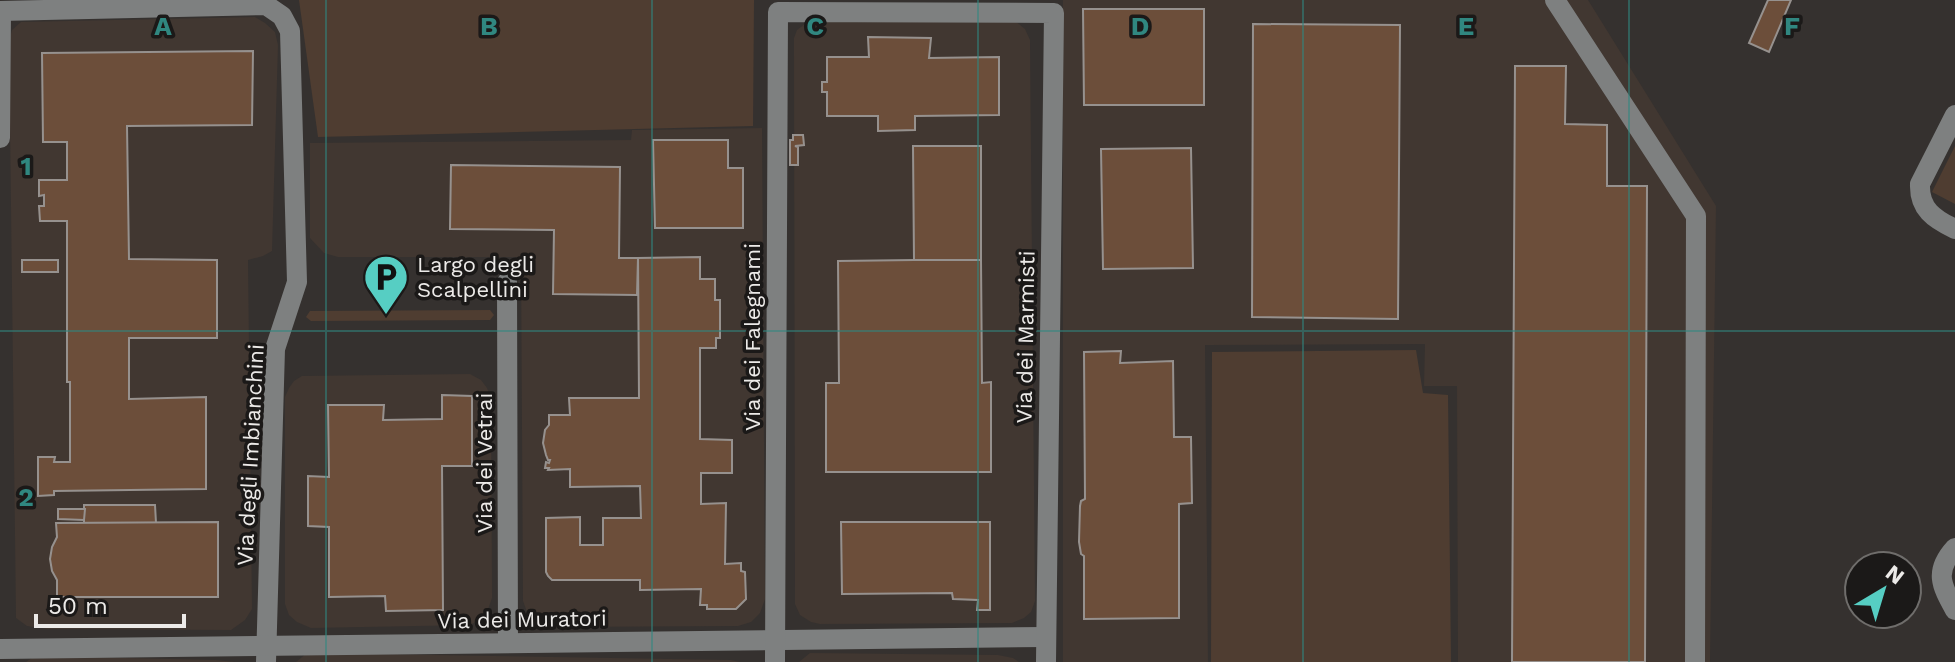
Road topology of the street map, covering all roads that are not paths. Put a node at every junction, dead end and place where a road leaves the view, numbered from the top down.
1 (1555, 0) edge
2 (0, 11) edge
3 (778, 12) joint
4 (1955, 115) edge
5 (0, 138) edge
6 (1955, 229) edge
7 (507, 282) dead end
8 (1955, 548) edge
9 (1955, 610) edge
10 (1045, 637) junction
11 (775, 640) junction
12 (508, 643) junction
13 (0, 649) edge
14 (266, 654) edge
15 (775, 662) edge
16 (1046, 662) edge
17 (1695, 662) edge

1 - 17 street
2 - 5 street
2 - 14 street, Via degli Imbianchini
3 - 10 street, Via dei Marmisti
3 - 11 street, Via dei Falegnami
4 - 6 street
7 - 12 street, Via dei Vetrai
8 - 9 street
10 - 11 street, Via dei Muratori
10 - 16 street, Via dei Marmisti
11 - 12 street, Via dei Muratori
11 - 15 street, Via dei Falegnami
12 - 14 street, Via dei Muratori
13 - 14 street, Via dei Muratori

